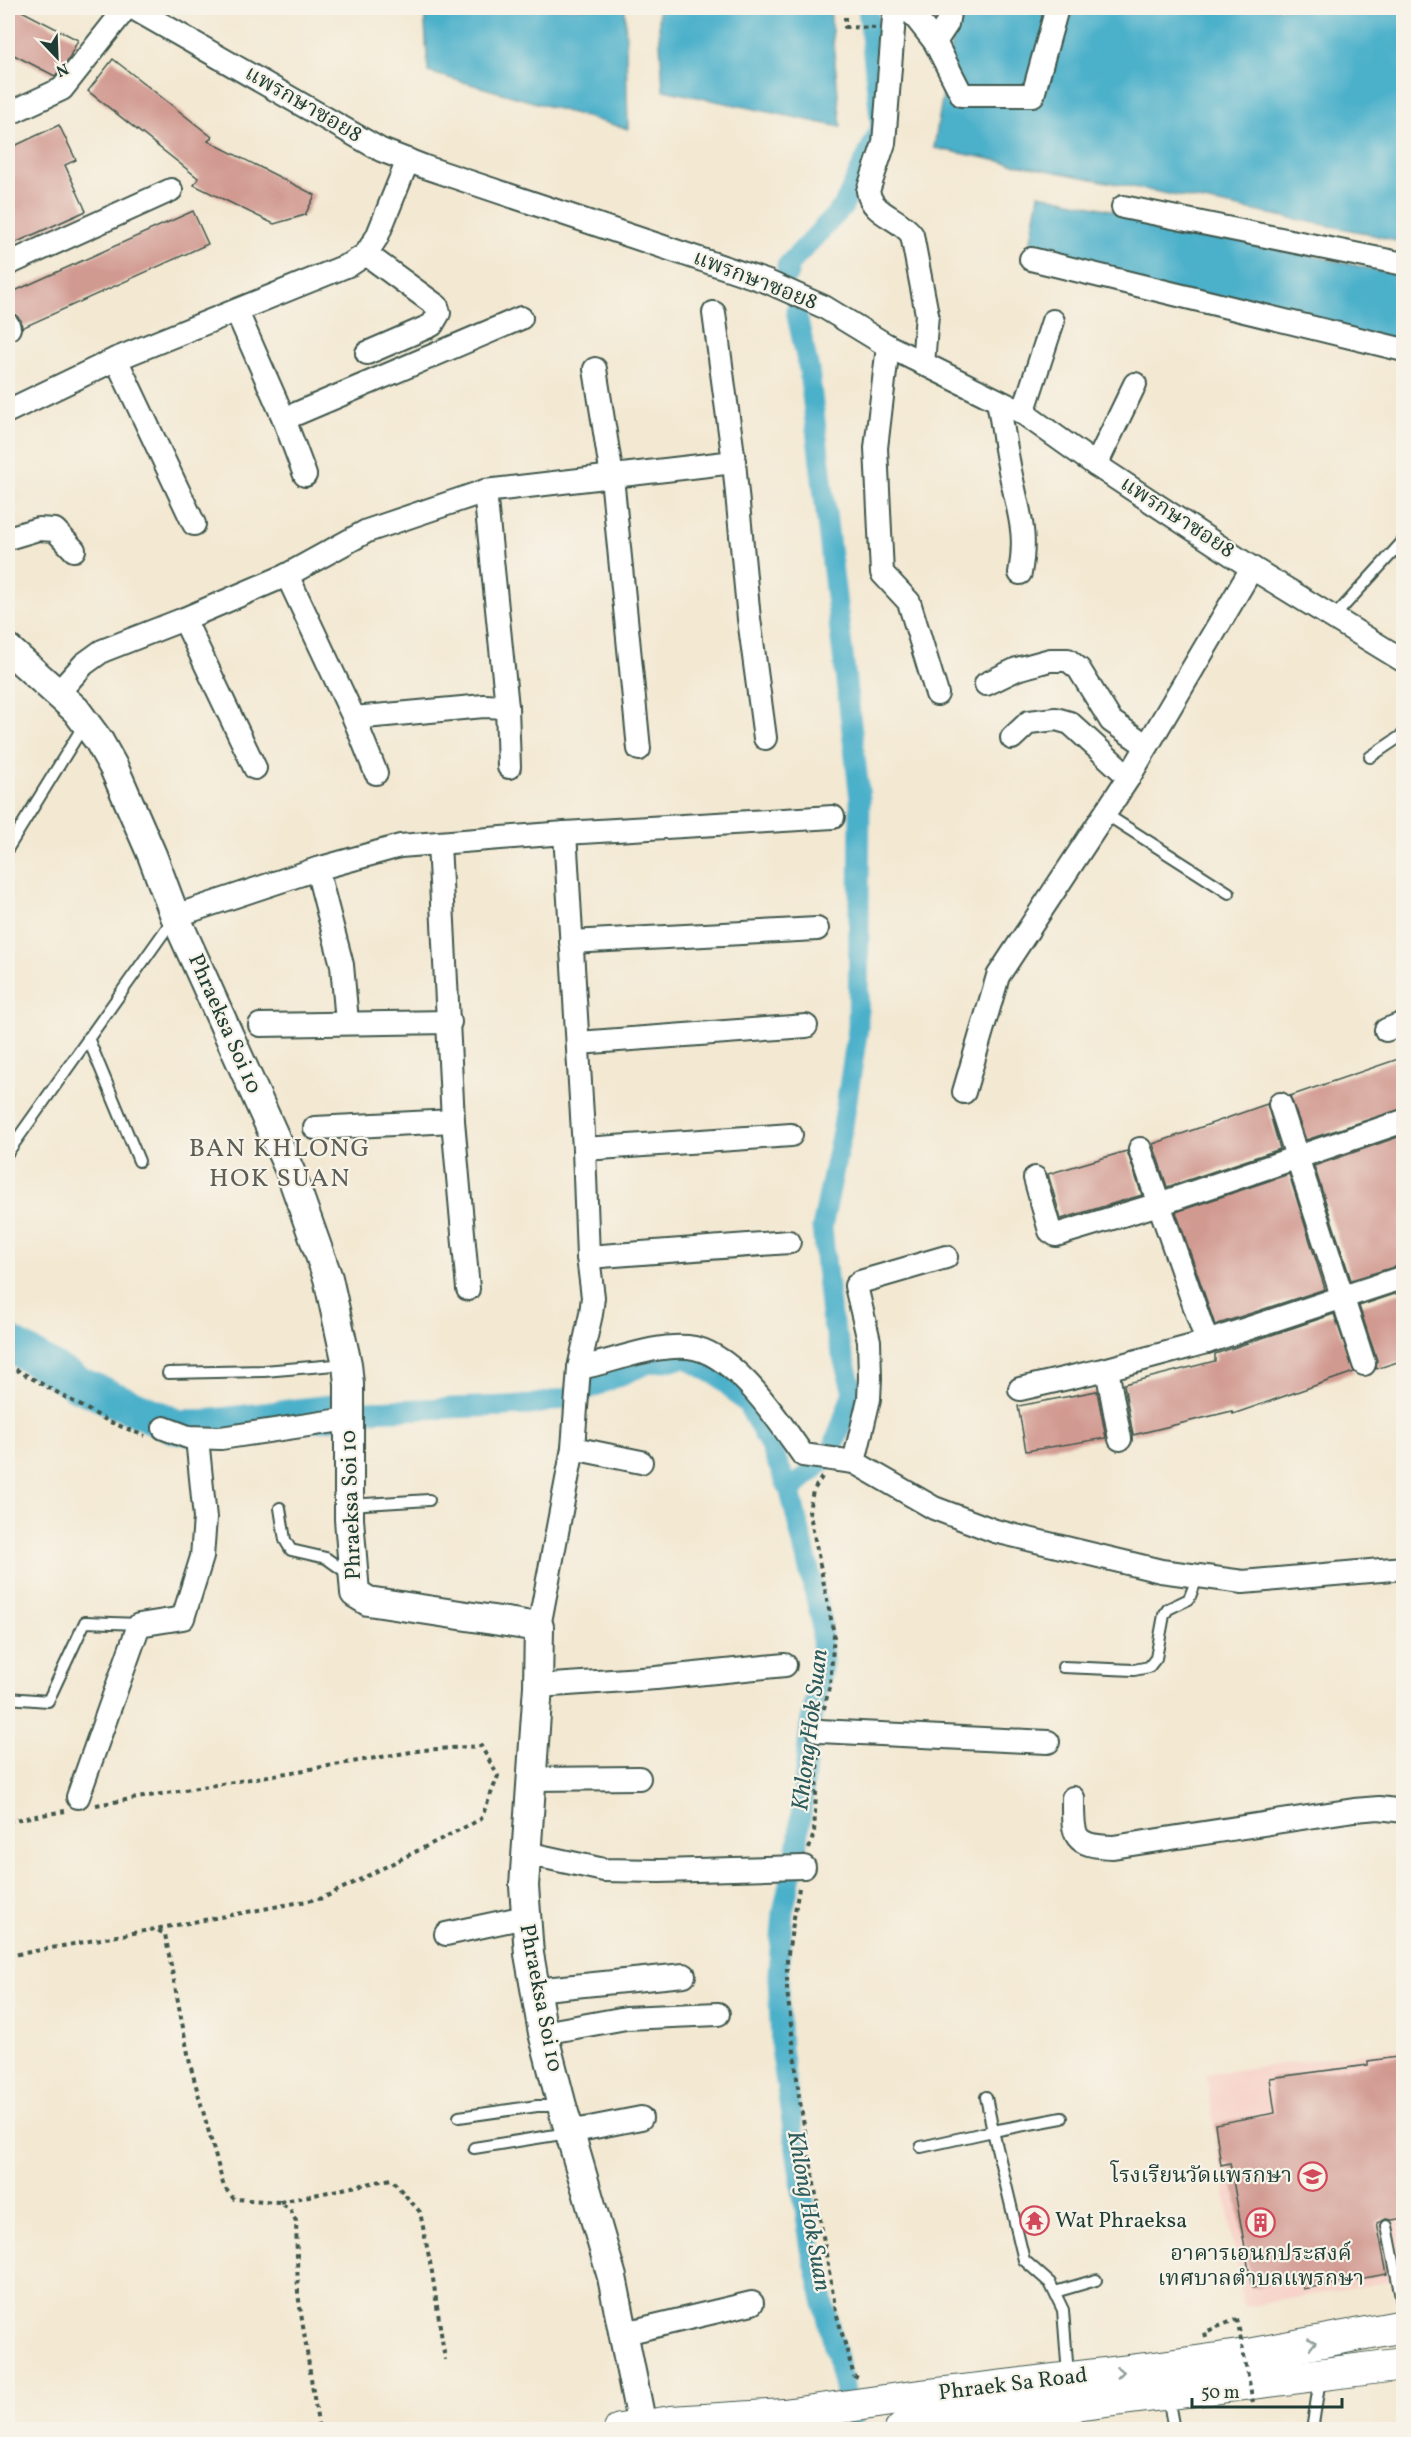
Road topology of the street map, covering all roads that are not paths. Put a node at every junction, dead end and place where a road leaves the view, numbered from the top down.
1 (126, 8) edge
2 (133, 8) edge
3 (906, 8) edge
4 (950, 8) edge
5 (1057, 8) edge
6 (935, 42) junction
7 (8, 114) edge
8 (408, 160) junction
9 (171, 190) dead end
10 (1123, 207) dead end
11 (366, 254) junction
12 (1031, 259) dead end
13 (8, 264) edge
14 (1404, 264) edge
15 (237, 312) junction
16 (714, 313) dead end
17 (521, 318) dead end
18 (1053, 321) dead end
19 (888, 346) junction
20 (1404, 350) edge
21 (367, 353) dead end
22 (116, 359) junction
23 (923, 364) junction
24 (595, 369) dead end
25 (1135, 384) dead end
26 (998, 401) junction
27 (8, 411) edge
28 (1023, 413) junction
29 (284, 419) junction
30 (734, 462) junction
31 (1096, 465) junction
32 (305, 475) dead end
33 (612, 477) junction
34 (485, 491) junction
35 (194, 524) dead end
36 (8, 538) edge
37 (1404, 540) edge
38 (74, 550) dead end
39 (1252, 568) junction
40 (1020, 573) dead end
41 (287, 575) junction
42 (1334, 617) junction
43 (184, 619) junction
44 (8, 649) edge
45 (1404, 661) edge
46 (986, 684) dead end
47 (57, 694) junction
48 (937, 694) dead end
49 (507, 707) junction
50 (354, 718) junction
51 (86, 723) junction
52 (1404, 734) edge
53 (765, 738) dead end
54 (1012, 738) dead end
55 (1147, 746) junction
56 (639, 749) dead end
57 (1370, 758) dead end
58 (509, 767) dead end
59 (255, 768) dead end
60 (376, 773) dead end
61 (1129, 777) junction
62 (1104, 813) junction
63 (833, 817) dead end
64 (565, 832) junction
65 (439, 843) junction
66 (8, 848) edge
67 (317, 869) junction
68 (1229, 893) dead end
69 (175, 916) junction
70 (818, 929) dead end
71 (571, 942) junction
72 (346, 1022) junction
73 (450, 1022) junction
74 (260, 1025) dead end
75 (806, 1026) dead end
76 (88, 1038) junction
77 (578, 1043) junction
78 (963, 1092) dead end
79 (1280, 1104) dead end
80 (453, 1121) junction
81 (1404, 1121) edge
82 (315, 1128) dead end
83 (791, 1135) dead end
84 (584, 1149) junction
85 (1140, 1149) dead end
86 (8, 1152) edge
87 (1296, 1158) junction
88 (139, 1161) dead end
89 (1035, 1178) dead end
90 (1159, 1204) junction
91 (789, 1242) dead end
92 (588, 1257) junction
93 (946, 1257) dead end
94 (1404, 1276) edge
95 (468, 1289) dead end
96 (1341, 1298) junction
97 (1207, 1342) junction
98 (347, 1364) junction
99 (1364, 1364) dead end
100 (1107, 1369) junction
101 (168, 1373) dead end
102 (578, 1373) junction
103 (1020, 1389) dead end
104 (348, 1419) junction
105 (158, 1433) road end
106 (197, 1438) junction
107 (574, 1439) junction
108 (1120, 1439) dead end
109 (641, 1462) dead end
110 (833, 1462) junction
111 (429, 1500) dead end
112 (349, 1505) junction
113 (280, 1508) dead end
114 (1404, 1568) edge
115 (352, 1577) junction
116 (1195, 1585) junction
117 (140, 1624) junction
118 (538, 1627) junction
119 (785, 1665) dead end
120 (1063, 1667) dead end
121 (538, 1686) junction
122 (8, 1698) edge
123 (819, 1731) road end
124 (1048, 1742) dead end
125 (639, 1778) dead end
126 (531, 1779) junction
127 (1073, 1798) dead end
128 (80, 1804) road end
129 (1404, 1811) edge
130 (526, 1853) junction
131 (804, 1867) road end
132 (525, 1917) junction
133 (446, 1934) dead end
134 (684, 1975) dead end
135 (534, 1990) junction
136 (718, 2014) dead end
137 (543, 2033) junction
138 (986, 2097) dead end
139 (459, 2117) dead end
140 (641, 2118) dead end
141 (1062, 2118) dead end
142 (566, 2119) junction
143 (993, 2131) junction
144 (921, 2147) dead end
145 (474, 2148) dead end
146 (1387, 2226) dead end
147 (1096, 2280) dead end
148 (1055, 2292) junction
149 (752, 2303) dead end
150 (1404, 2313) edge
151 (1404, 2326) edge
152 (625, 2333) junction
153 (1404, 2364) edge
154 (1321, 2375) junction
155 (1168, 2394) junction
156 (1068, 2405) edge
157 (631, 2428) edge
158 (901, 2430) edge
159 (1174, 2430) edge
160 (1312, 2430) edge

1 - 7 street
2 - 8 street, แพรกษาซอย8
3 - 6 street
3 - 23 street
4 - 6 street
5 - 6 street
8 - 11 street
8 - 19 street, แพรกษาซอย8
9 - 13 street
10 - 14 street
11 - 15 street
11 - 21 street
12 - 20 street
15 - 22 street
15 - 29 street
16 - 30 street
17 - 29 street
18 - 28 street
19 - 23 street, แพรกษาซอย8
19 - 48 street
22 - 27 street
22 - 35 street
23 - 26 street, แพรกษาซอย8
24 - 33 street
25 - 31 street
26 - 28 street, แพรกษาซอย8
26 - 40 street
28 - 31 street, แพรกษาซอย8
29 - 32 street
30 - 33 street
30 - 53 street
31 - 39 street, แพรกษาซอย8
33 - 34 street
33 - 56 street
34 - 41 street
34 - 49 street
36 - 38 street
37 - 42 lane
39 - 42 street, แพรกษาซอย8
39 - 55 street
41 - 43 street
41 - 50 street
42 - 45 street, แพรกษาซอย8
43 - 47 street
43 - 59 street
44 - 47 street, Phraeksa Soi 10
46 - 55 street
47 - 51 street, Phraeksa Soi 10
49 - 50 street
49 - 58 street
50 - 60 street
51 - 66 lane
51 - 69 street, Phraeksa Soi 10
52 - 57 lane
54 - 61 street
55 - 61 street
61 - 62 street
62 - 68 lane
62 - 78 street
63 - 64 street
64 - 65 street
64 - 71 street
65 - 67 street
65 - 73 street
67 - 69 street
67 - 72 street
69 - 76 lane
69 - 98 street, Phraeksa Soi 10
70 - 71 street
71 - 77 street
72 - 73 street
72 - 74 street
73 - 80 street
75 - 77 street
76 - 86 lane
76 - 88 lane
77 - 84 street
79 - 87 street
80 - 82 street
80 - 95 street
81 - 87 street
83 - 84 street
84 - 92 street
85 - 90 street
87 - 90 street
87 - 96 street
89 - 90 street
90 - 97 street
91 - 92 street
92 - 102 street
93 - 110 street
94 - 96 street
96 - 97 street
96 - 99 street
97 - 100 street
98 - 101 lane
98 - 104 street, Phraeksa Soi 10
100 - 103 street
100 - 108 street
102 - 107 street
102 - 110 street
104 - 106 street
104 - 112 street, Phraeksa Soi 10
105 - 106 street
106 - 117 street
107 - 109 street
107 - 118 street
110 - 116 street
111 - 112 lane
112 - 115 street, Phraeksa Soi 10
113 - 115 lane
114 - 116 street
115 - 118 street, Phraeksa Soi 10
116 - 120 lane
117 - 122 lane
117 - 128 street
118 - 121 street, Phraeksa Soi 10
119 - 121 street
121 - 126 street, Phraeksa Soi 10
123 - 124 street
125 - 126 street
126 - 130 street, Phraeksa Soi 10
127 - 129 street
130 - 131 street
130 - 132 street, Phraeksa Soi 10
132 - 133 street
132 - 135 street, Phraeksa Soi 10
134 - 135 street
135 - 137 street, Phraeksa Soi 10
136 - 137 street
137 - 142 street, Phraeksa Soi 10
138 - 143 lane
139 - 142 lane
140 - 142 street
141 - 143 lane
142 - 145 lane
142 - 152 street, Phraeksa Soi 10
143 - 144 lane
143 - 148 lane
146 - 150 lane
147 - 148 lane
148 - 156 lane
149 - 152 street
156 -> 151 main road, Phraek Sa Road
152 - 157 street, Phraeksa Soi 10
153 - 154 main road, Phraek Sa Road
154 - 155 main road, Phraek Sa Road
154 - 160 lane
155 - 156 main road, Phraek Sa Road
155 - 159 lane
156 - 157 main road, Phraek Sa Road
156 - 158 main road, Phraek Sa Road

